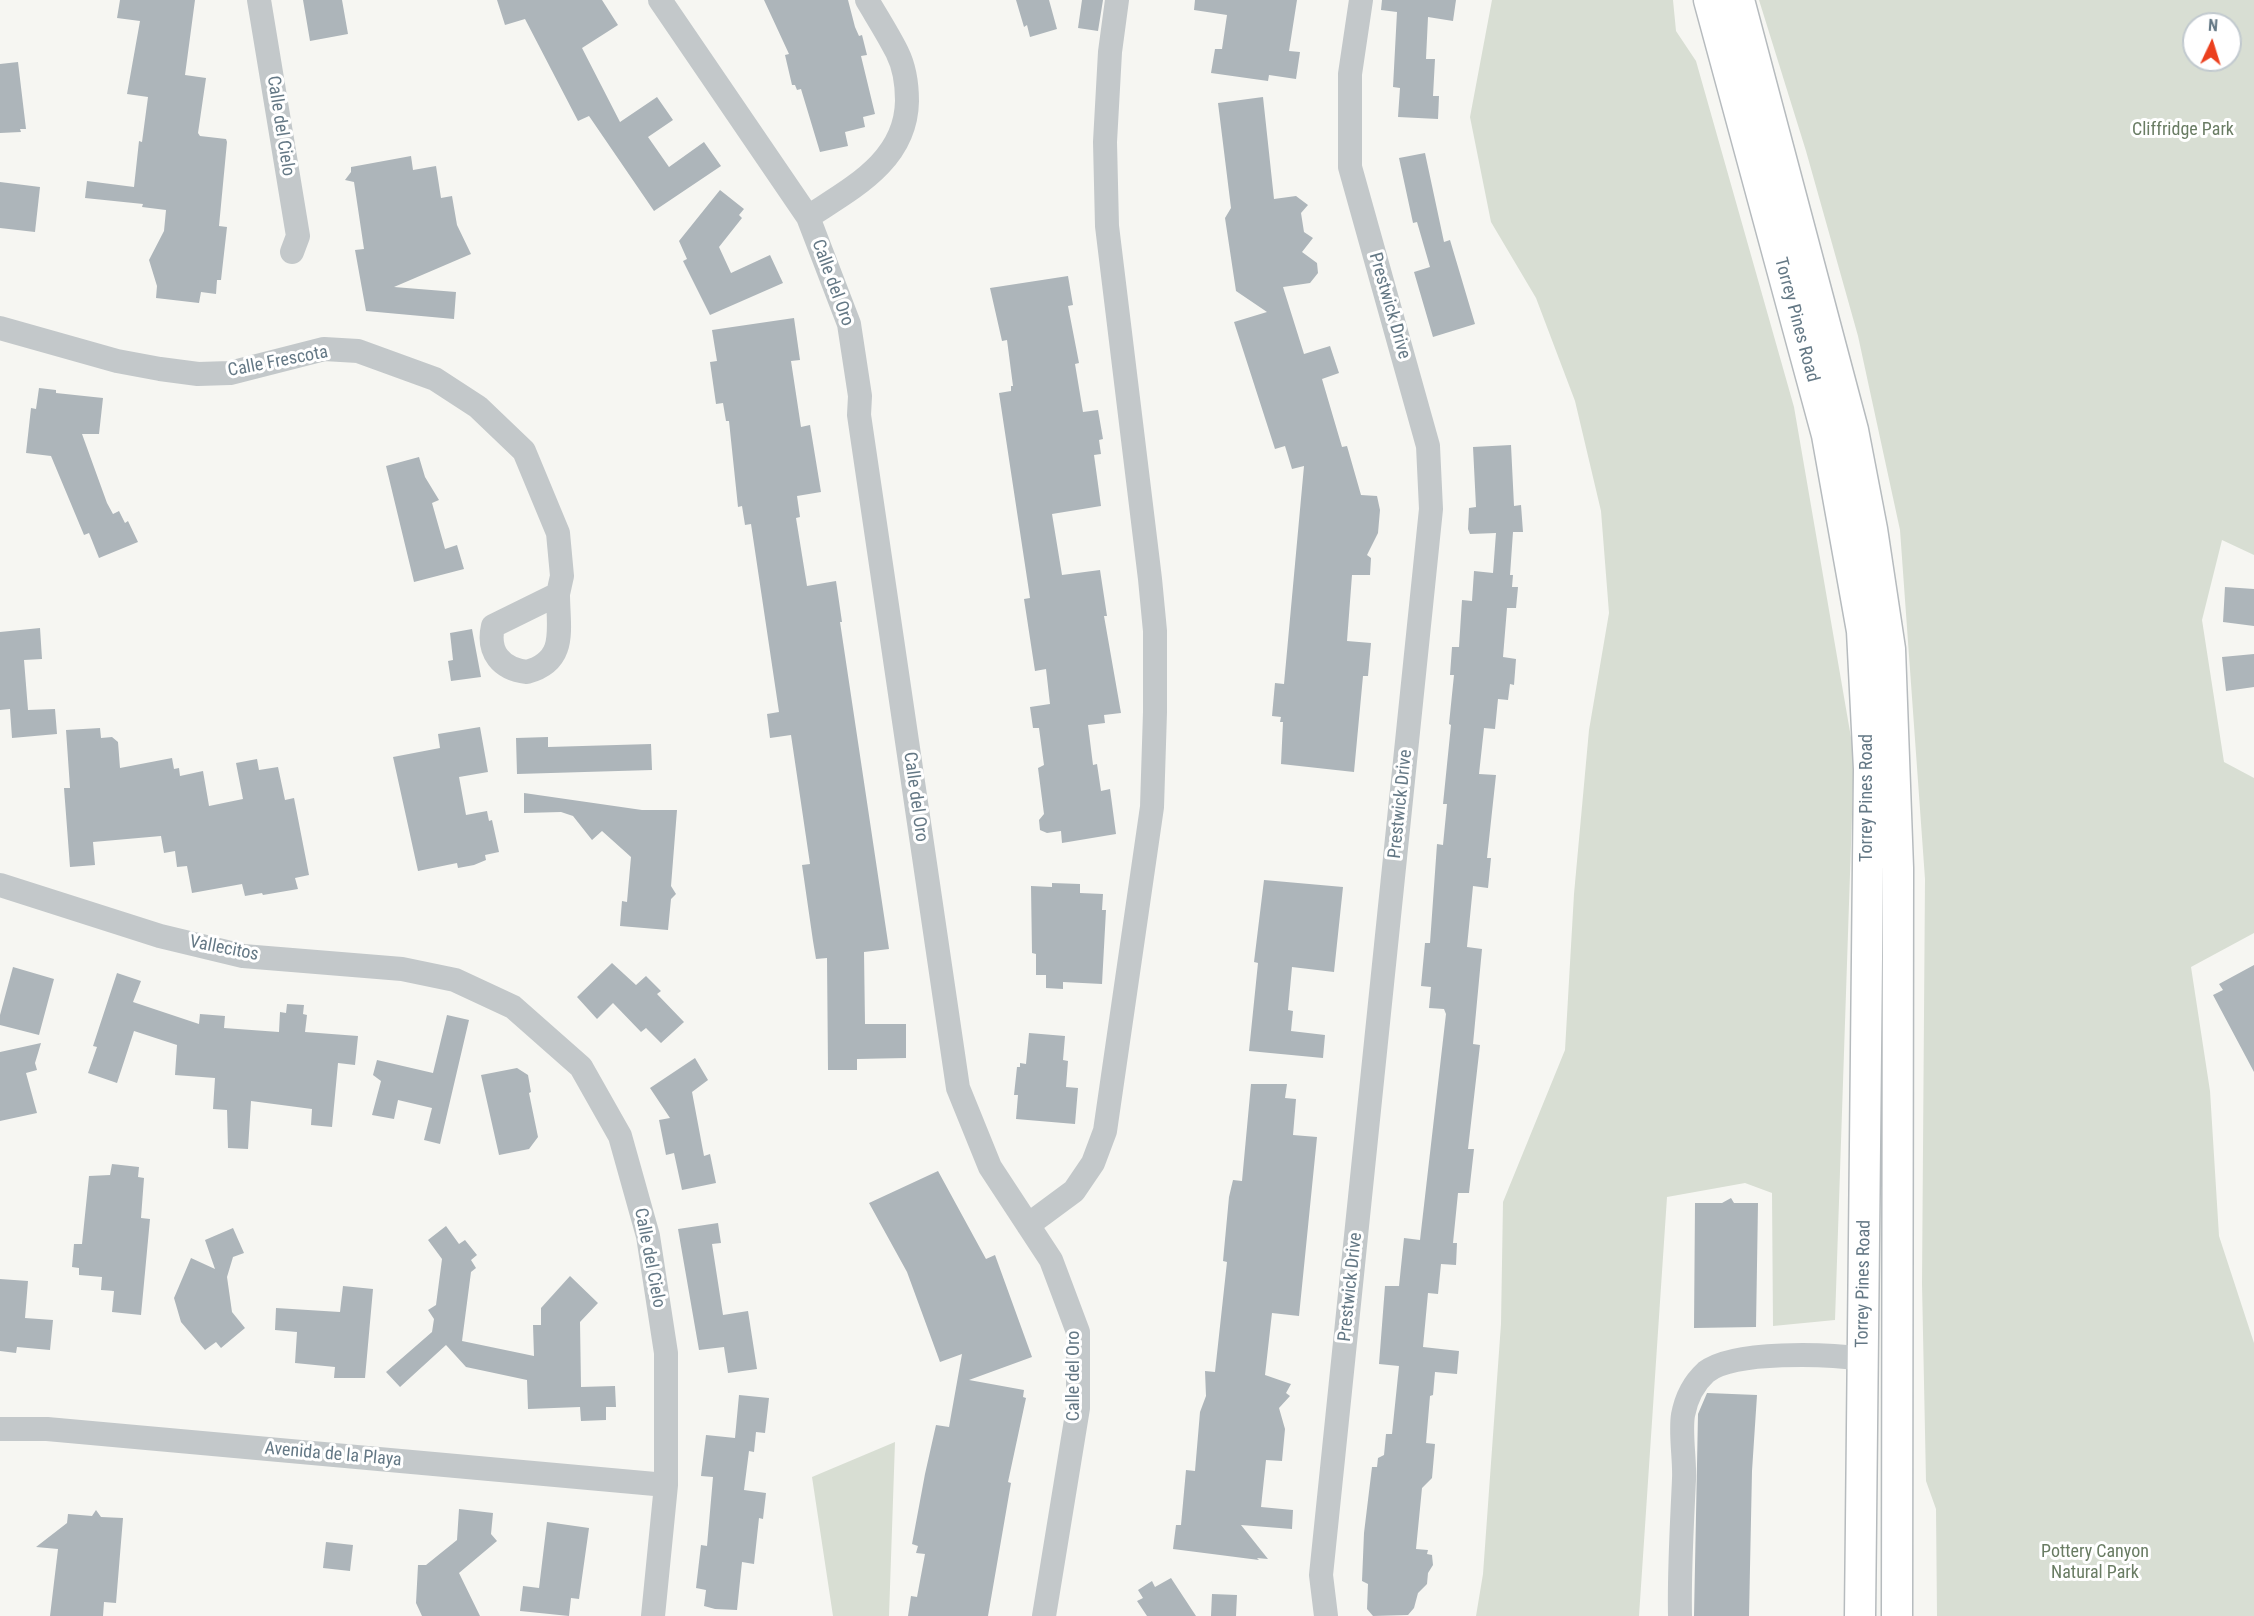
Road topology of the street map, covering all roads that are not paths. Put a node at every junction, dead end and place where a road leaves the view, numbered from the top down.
1 (259, 0) edge
2 (660, 0) edge
3 (867, 0) edge
4 (1117, 0) edge
5 (1361, 0) edge
6 (1709, 0) edge
7 (1739, 0) edge
8 (808, 218) junction
9 (292, 252) dead end
10 (0, 328) edge
11 (558, 594) dead end
12 (0, 885) edge
13 (455, 980) joint
14 (1028, 1225) junction
15 (1863, 1359) junction
16 (0, 1428) edge
17 (666, 1485) junction
18 (653, 1616) edge
19 (1044, 1616) edge
20 (1326, 1616) edge
21 (1680, 1616) edge
22 (1860, 1616) edge
23 (1897, 1616) edge

1 - 9 street, Calle del Cielo
2 - 8 street, Calle del Oro
3 - 8 street
4 - 14 street
5 - 20 street, Prestwick Drive
6 - 15 main road, Torrey Pines Road
7 - 23 main road, Torrey Pines Road
8 - 14 street, Calle del Oro
10 - 11 street, Calle Frescota
12 - 13 street, Vallecitos
13 - 17 street, Calle del Cielo
14 - 19 street, Calle del Oro
15 - 21 street
15 - 22 main road, Torrey Pines Road
16 - 17 street, Avenida de la Playa
17 - 18 street, Calle del Cielo

